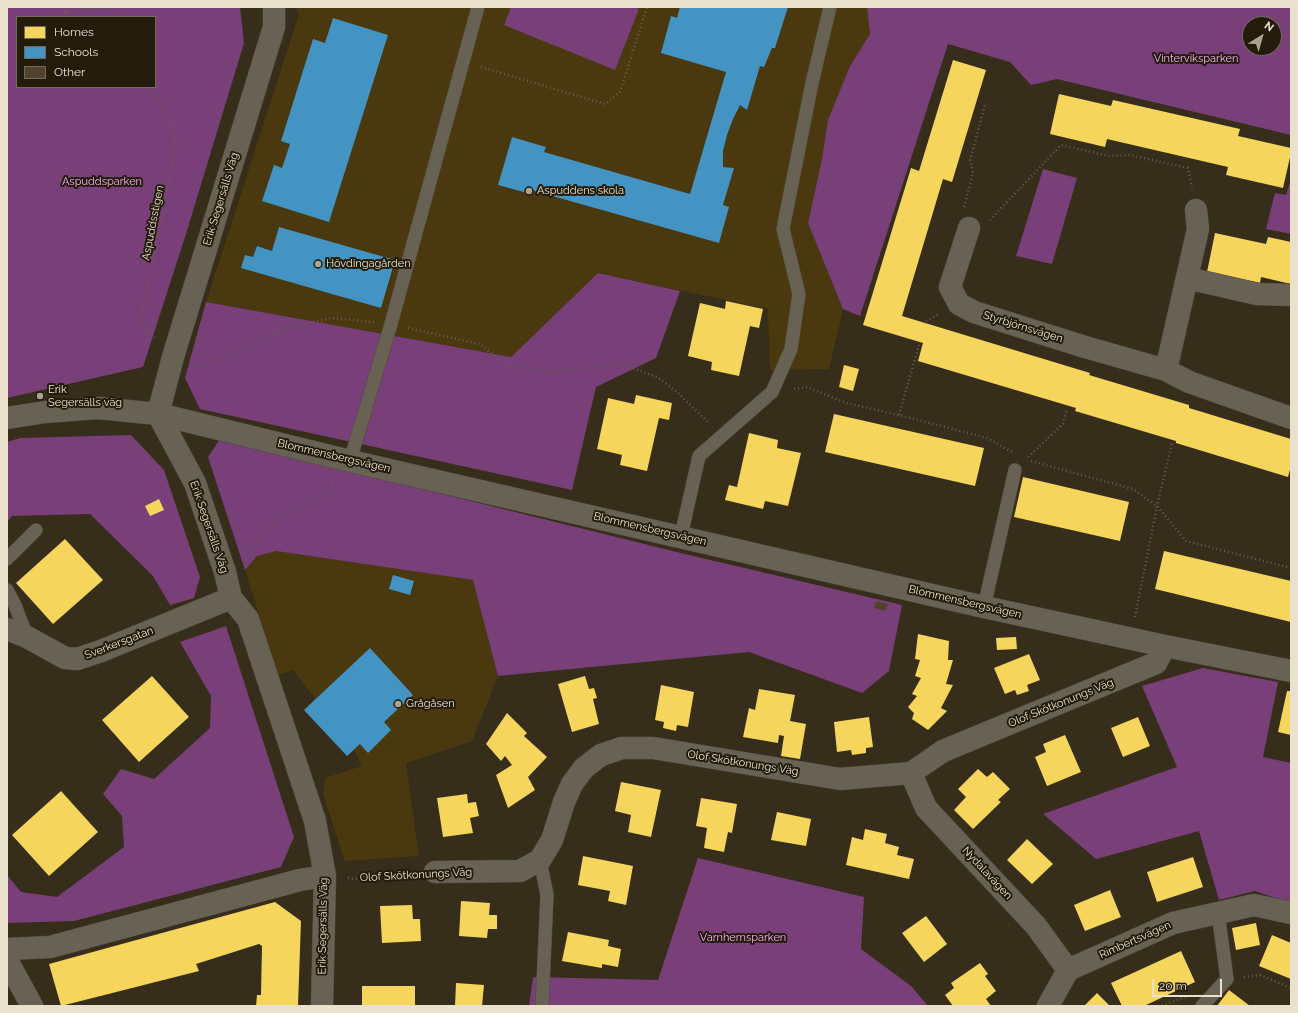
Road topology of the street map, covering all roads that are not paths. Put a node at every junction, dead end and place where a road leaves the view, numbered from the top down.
1 (274, 7) edge
2 (478, 7) edge
3 (830, 7) edge
4 (1196, 210) road end
5 (969, 228) road end
6 (1187, 278) junction
7 (1291, 295) edge
8 (1166, 370) junction
9 (158, 414) junction
10 (7, 418) edge
11 (1291, 418) edge
12 (345, 459) junction
13 (1015, 470) road end
14 (36, 530) dead end
15 (681, 536) junction
16 (7, 558) edge
17 (7, 590) edge
18 (232, 598) junction
19 (984, 607) junction
20 (17, 633) edge
21 (1165, 646) junction
22 (1291, 671) edge
23 (911, 773) junction
24 (540, 860) junction
25 (435, 872) road end
26 (325, 876) junction
27 (1218, 913) junction
28 (1291, 913) edge
29 (7, 949) edge
30 (7, 960) edge
31 (1068, 970) junction
32 (32, 1006) edge
33 (322, 1006) edge
34 (542, 1006) edge
35 (1048, 1006) edge
36 (1202, 1006) edge

1 - 9 street, Erik Segersälls Väg
2 - 12 lane
3 - 15 lane
4 - 6 street
5 - 8 street, Styrbjörnsvägen
6 - 7 street
6 - 8 street
8 - 11 street, Styrbjörnsvägen
9 - 10 street, Blommensbergsvägen
9 - 12 street, Blommensbergsvägen
9 - 18 street, Erik Segersälls Väg
12 - 15 street, Blommensbergsvägen
13 - 19 lane
14 - 16 lane
15 - 19 street, Blommensbergsvägen
17 - 20 lane
18 - 20 street, Sverkersgatan
18 - 26 street, Erik Segersälls Väg
19 - 21 street, Blommensbergsvägen
21 - 22 street, Blommensbergsvägen
21 - 23 street, Olof Skötkonungs Väg
23 - 24 street, Olof Skötkonungs Väg
23 - 31 street, Nydalavägen
24 - 25 street, Olof Skötkonungs Väg
24 - 34 lane
26 - 29 street
26 - 33 street, Erik Segersälls Väg
27 - 28 street, Rimbertsvägen
27 - 31 street, Rimbertsvägen
27 - 36 lane
30 - 32 street
31 - 35 street

